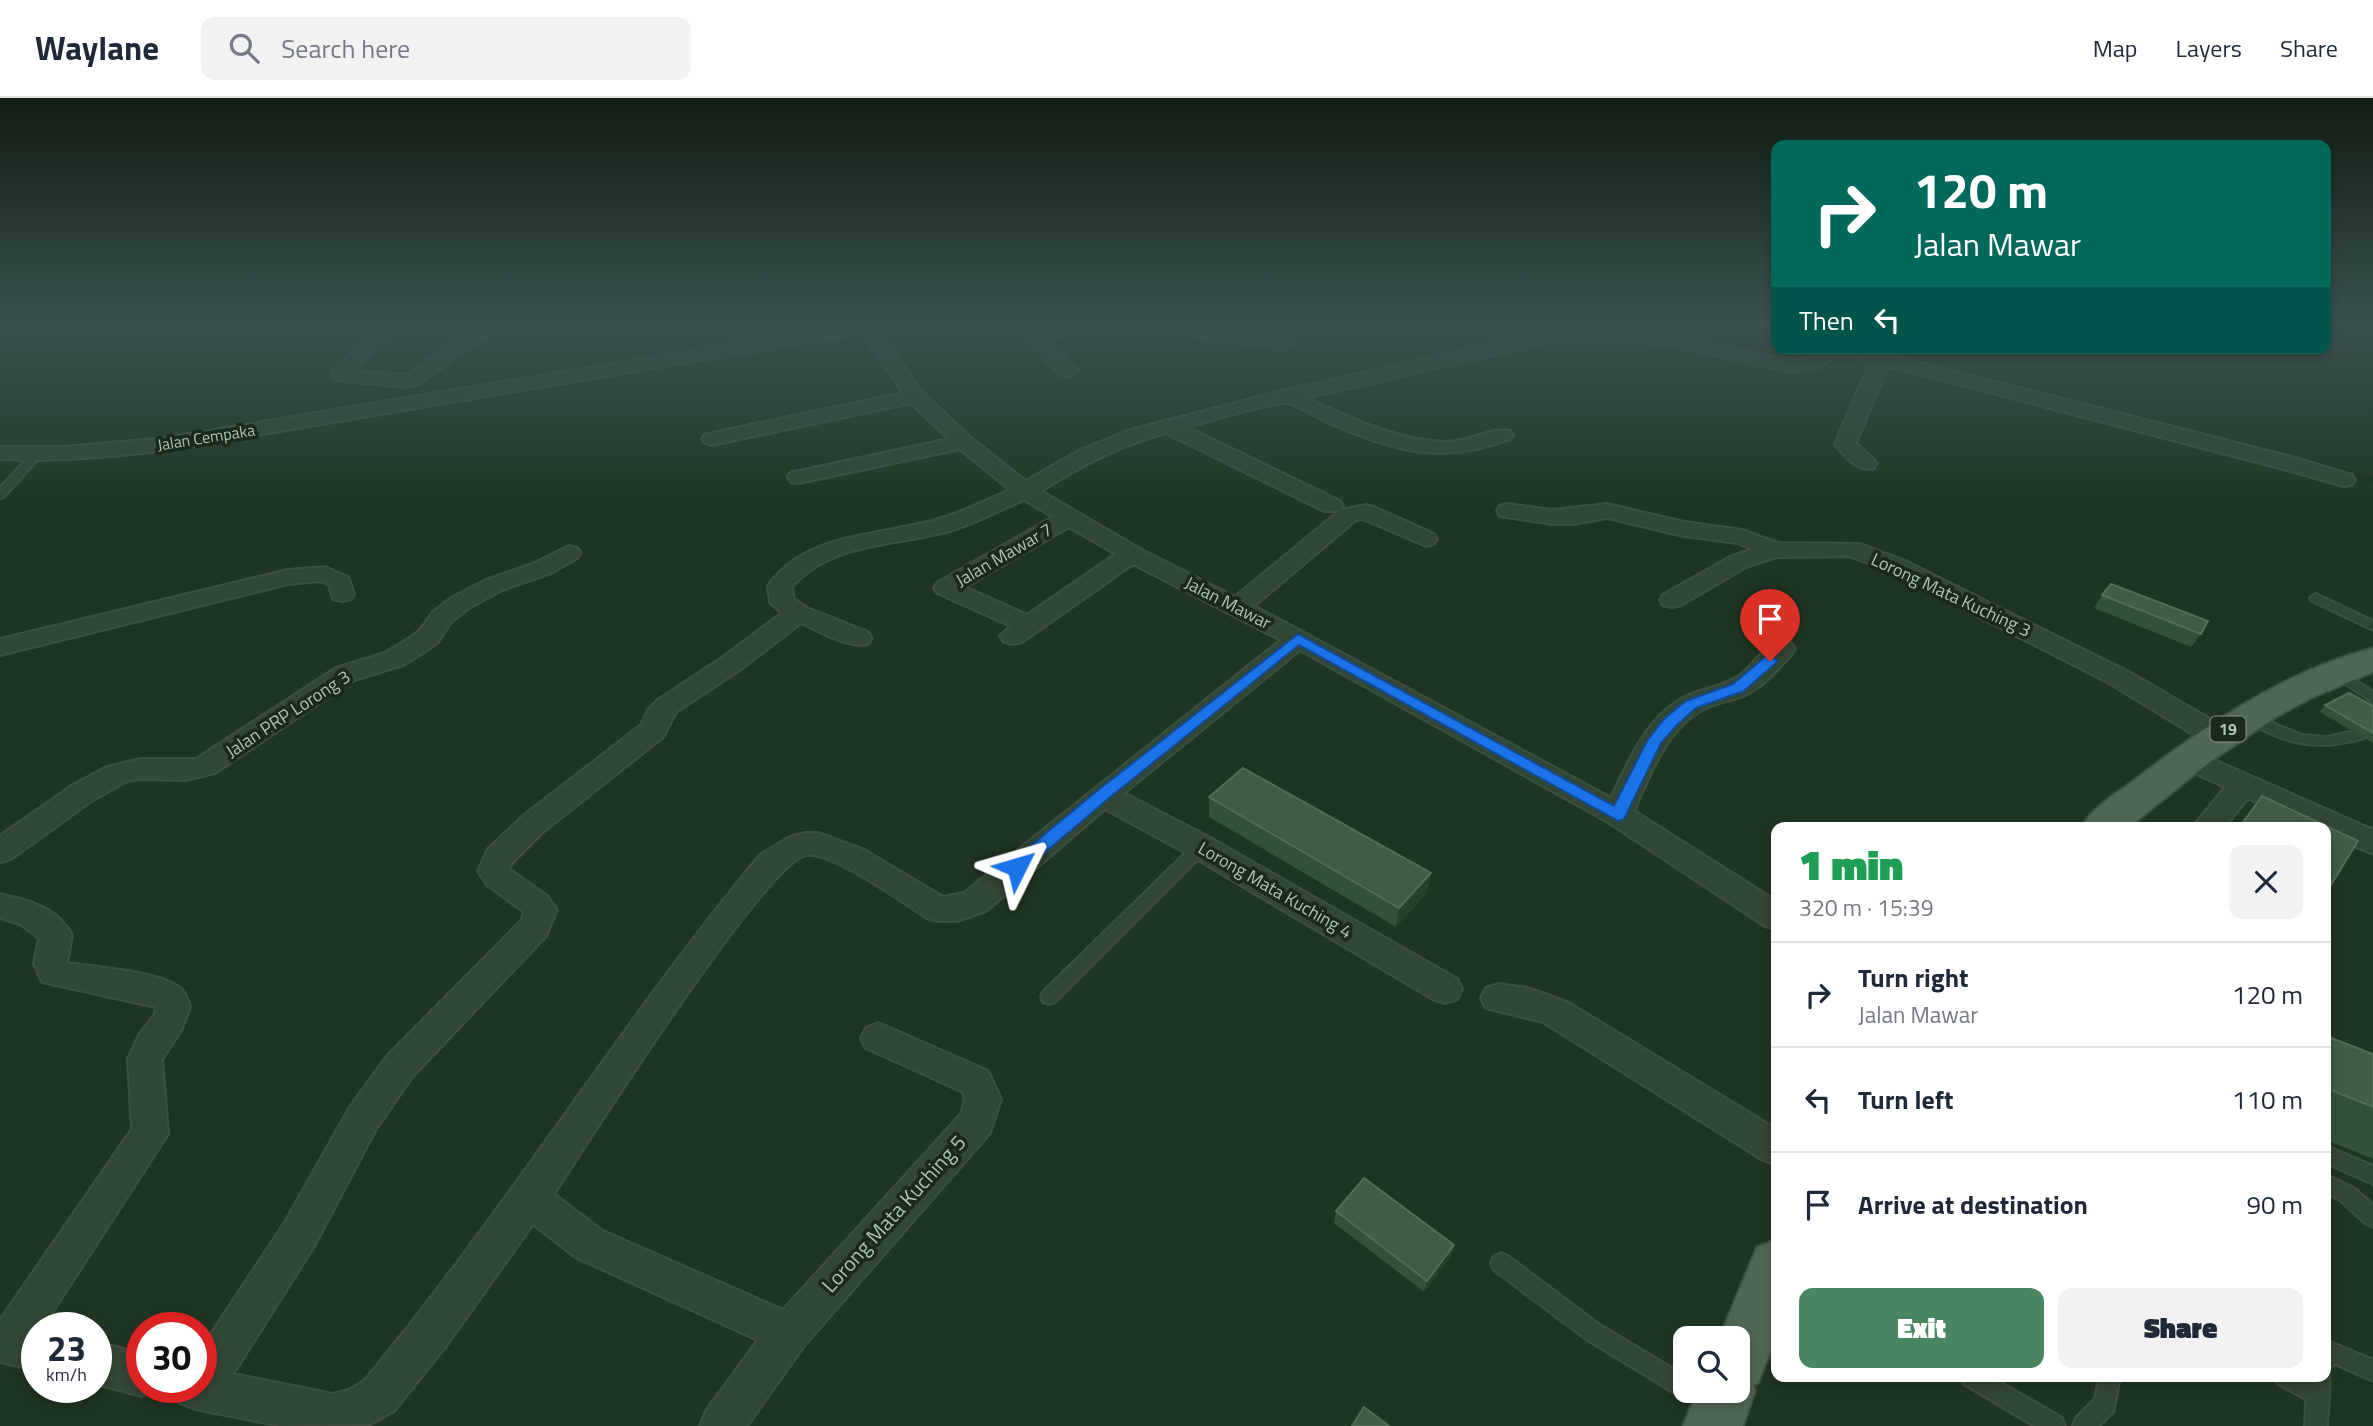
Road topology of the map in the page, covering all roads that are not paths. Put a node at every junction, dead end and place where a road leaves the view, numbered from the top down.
1 (505, 387) edge
2 (909, 387) edge
3 (1327, 387) edge
4 (1869, 387) edge
5 (1990, 387) edge
6 (915, 396) junction
7 (1287, 396) junction
8 (1168, 426) junction
9 (1503, 435) dead end
10 (712, 439) dead end
11 (964, 442) junction
12 (0, 453) edge
13 (35, 456) junction
14 (1866, 463) dead end
15 (799, 477) dead end
16 (2344, 480) dead end
17 (1025, 491) junction
18 (0, 495) edge
19 (1332, 506) dead end
20 (1508, 511) dead end
21 (1068, 518) junction
22 (1426, 539) dead end
23 (1775, 550) junction
24 (569, 553) dead end
25 (1132, 554) junction
26 (342, 594) dead end
27 (2316, 598) dead end
28 (1672, 600) dead end
29 (1237, 608) junction
30 (798, 613) junction
31 (2373, 626) edge
32 (859, 638) dead end
33 (1298, 639) junction
34 (0, 648) edge
35 (1782, 649) dead end
36 (2373, 659) edge
37 (2337, 672) junction
38 (2373, 698) edge
39 (2232, 727) junction
40 (2360, 735) edge
41 (2187, 758) junction
42 (2243, 784) junction
43 (1102, 795) junction
44 (1618, 815) junction
45 (2108, 822) edge
46 (2212, 822) edge
47 (2327, 822) edge
48 (2331, 824) edge
49 (2373, 843) edge
50 (1201, 847) junction
51 (0, 851) edge
52 (0, 906) edge
53 (1771, 915) edge
54 (1445, 989) dead end
55 (1049, 997) dead end
56 (1498, 999) dead end
57 (878, 1038) dead end
58 (1771, 1144) edge
59 (2331, 1156) edge
60 (2373, 1175) edge
61 (2331, 1186) edge
62 (531, 1199) junction
63 (2373, 1218) edge
64 (1501, 1262) dead end
65 (1771, 1276) edge
66 (1746, 1326) edge
67 (789, 1333) junction
68 (15, 1344) edge
69 (2331, 1351) edge
70 (217, 1360) edge
71 (2373, 1371) edge
72 (1673, 1374) edge
73 (1979, 1382) edge
74 (2109, 1382) edge
75 (2319, 1385) edge
76 (217, 1392) edge
77 (721, 1426) edge
78 (2054, 1426) edge
79 (2084, 1426) edge
80 (2316, 1426) edge

1 - 13 street, Jalan Cempaka
2 - 6 street, Jalan Mawar
3 - 7 street
4 - 14 street
5 - 16 street
6 - 10 street
6 - 11 street, Jalan Mawar
7 - 8 street
7 - 9 street
8 - 17 street
8 - 19 street
11 - 15 street
11 - 17 street, Jalan Mawar
12 - 13 street, Jalan Cempaka
13 - 18 lane
17 - 21 street, Jalan Mawar
17 - 30 street
20 - 23 street
21 - 25 street, Jalan Mawar
21 - 25 street, Jalan Mawar 7
22 - 29 street
23 - 28 street, Lorong Mata Kuching 3
23 - 39 street, Lorong Mata Kuching 3
24 - 51 street, Jalan PRP Lorong 3
25 - 29 street, Jalan Mawar
26 - 34 street
27 - 31 lane
29 - 33 street, Jalan Mawar
30 - 32 street
30 - 70 street
33 - 43 street
33 - 44 street, Jalan Mawar
35 - 44 street
36 - 37 main road, 19
37 - 38 lane
37 - 39 main road, 19
39 - 40 lane
39 - 41 main road, 19
41 - 42 street
41 - 45 main road, 19
42 - 46 street
42 - 47 street
43 - 50 street, Lorong Mata Kuching 4
43 - 62 street
44 - 53 street, Jalan Mawar
48 - 49 street
50 - 54 street, Lorong Mata Kuching 4
50 - 55 lane
52 - 68 street
56 - 58 street
57 - 67 street, Lorong Mata Kuching 5
59 - 60 lane
61 - 63 lane
62 - 67 street
62 - 76 street
64 - 72 lane
65 - 66 main road
67 - 77 street, Lorong Mata Kuching 5
69 - 71 lane
73 - 78 lane
74 - 79 lane
75 - 80 lane

